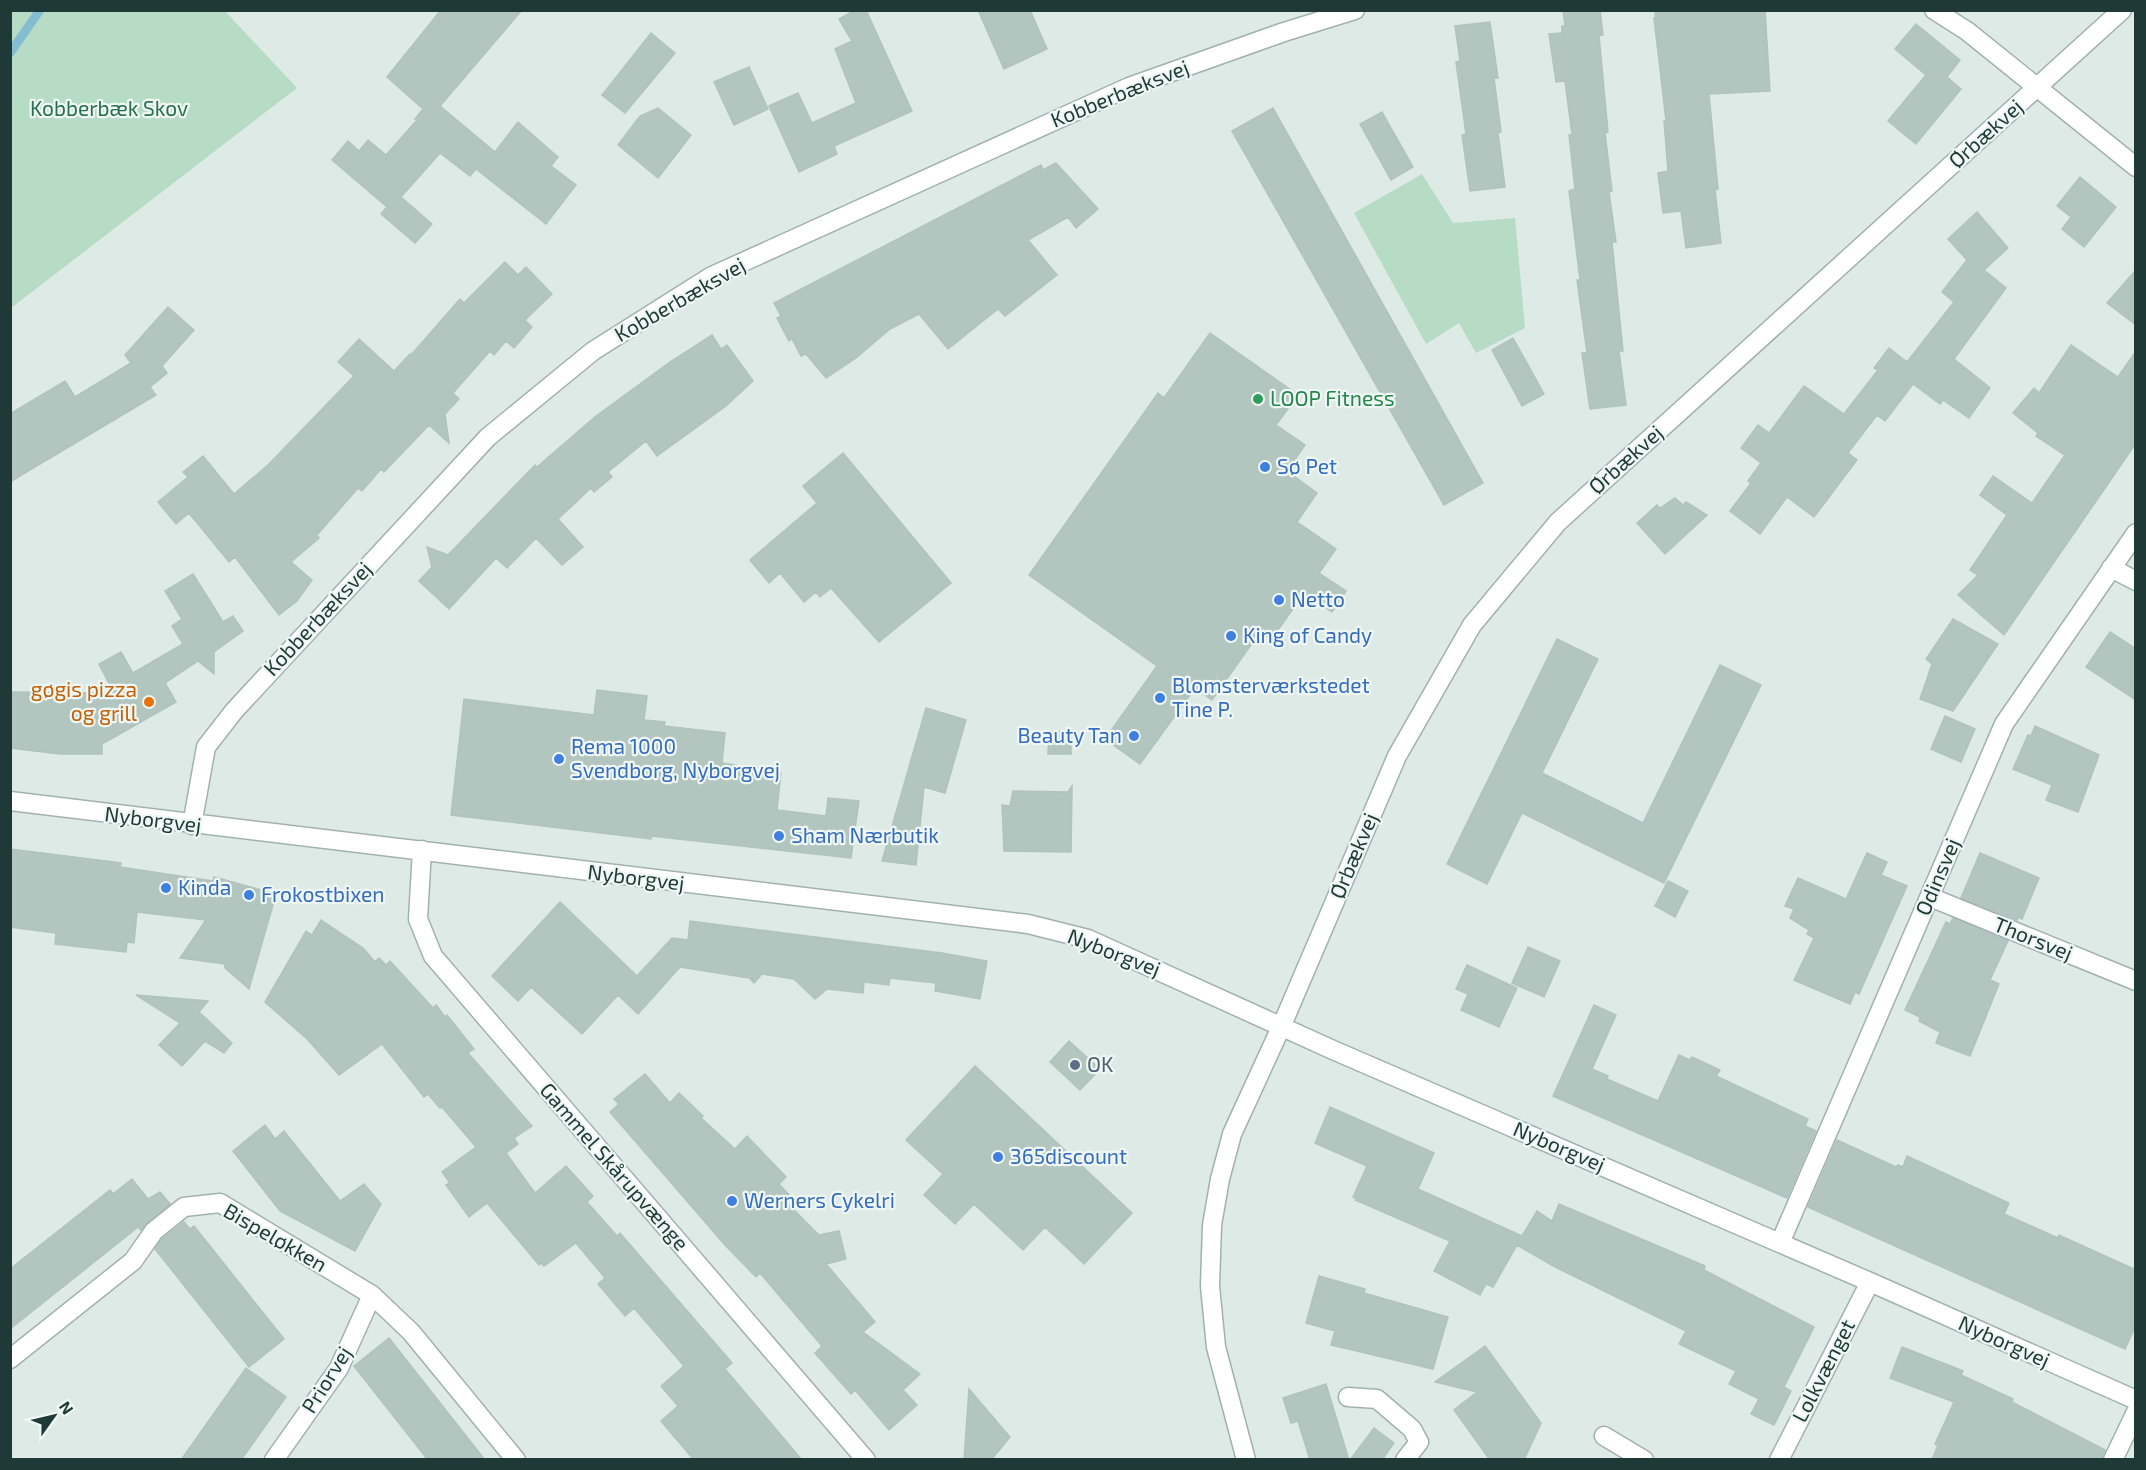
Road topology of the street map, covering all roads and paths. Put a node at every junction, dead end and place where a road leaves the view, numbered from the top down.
1 (1355, 10) edge
2 (1934, 10) edge
3 (2122, 10) edge
4 (2036, 88) junction
5 (2136, 167) edge
6 (2136, 533) edge
7 (2111, 568) junction
8 (2136, 581) edge
9 (10, 801) edge
10 (192, 825) junction
11 (422, 850) junction
12 (1930, 897) junction
13 (2136, 981) edge
14 (1282, 1025) junction
15 (1780, 1243) junction
16 (1870, 1282) junction
17 (372, 1295) junction
18 (10, 1359) edge
19 (1348, 1397) dead end
20 (2136, 1400) edge
21 (2136, 1413) edge
22 (1604, 1436) dead end
23 (863, 1458) edge
24 (274, 1460) edge
25 (516, 1460) edge
26 (1246, 1460) edge
27 (1405, 1460) edge
28 (1644, 1460) edge
29 (1779, 1460) edge
30 (2113, 1460) edge

1 - 10 street, Kobberbæksvej
2 - 4 street
3 - 4 street, Ørbækvej
4 - 5 street
4 - 14 street, Ørbækvej
6 - 7 street, Odinsvej
7 - 8 street
7 - 12 street, Odinsvej
9 - 10 street, Nyborgvej
10 - 11 street, Nyborgvej
11 - 14 street, Nyborgvej
11 - 23 street, Gammel Skårupvænge
12 - 13 street, Thorsvej
12 - 15 street, Odinsvej
14 - 15 street, Nyborgvej
14 - 26 street, Ørbækvej
15 - 16 street, Nyborgvej
16 - 20 street, Nyborgvej
16 - 29 street, Lolkvænget
17 - 18 street, Bispeløkken
17 - 24 street, Priorvej
17 - 25 street, Bispeløkken
19 - 27 street
21 - 30 street
22 - 28 street

